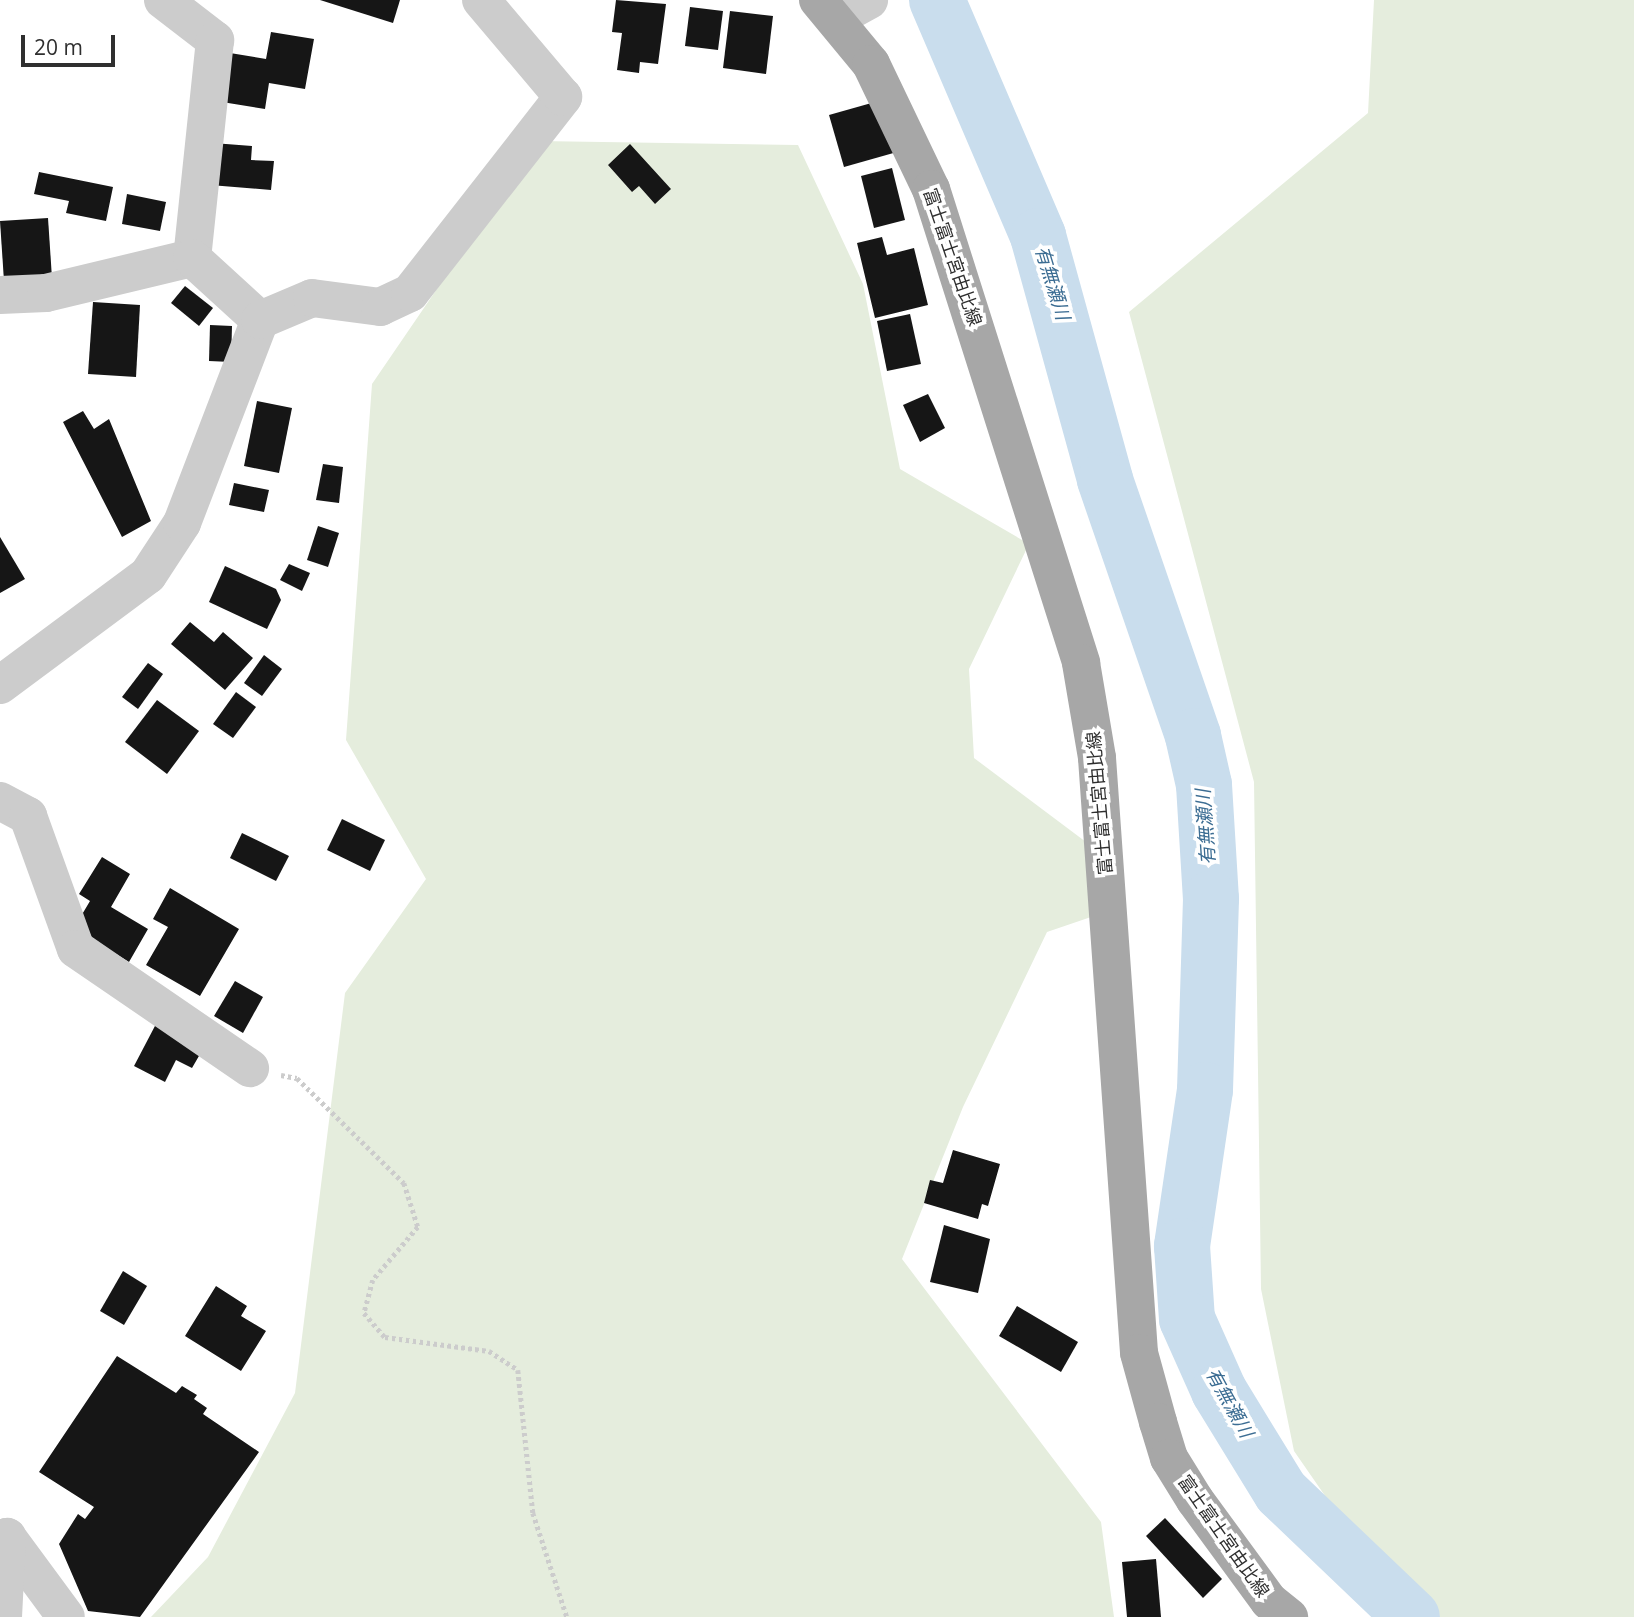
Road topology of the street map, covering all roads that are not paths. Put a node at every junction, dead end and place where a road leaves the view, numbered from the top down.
1 (163, 0) edge
2 (481, 0) edge
3 (868, 1) edge
4 (826, 10) edge
5 (191, 258) junction
6 (0, 296) edge
7 (260, 320) junction
8 (0, 685) edge
9 (0, 801) edge
10 (250, 1068) road end
11 (3, 1539) edge
12 (2, 1617) edge
13 (66, 1617) edge
14 (1289, 1617) edge

1 - 5 street
2 - 7 street
3 - 4 street
4 - 14 main road, 富士富士宮由比線
5 - 6 street
5 - 7 street
7 - 8 street
9 - 10 street
11 - 12 street
11 - 13 street

